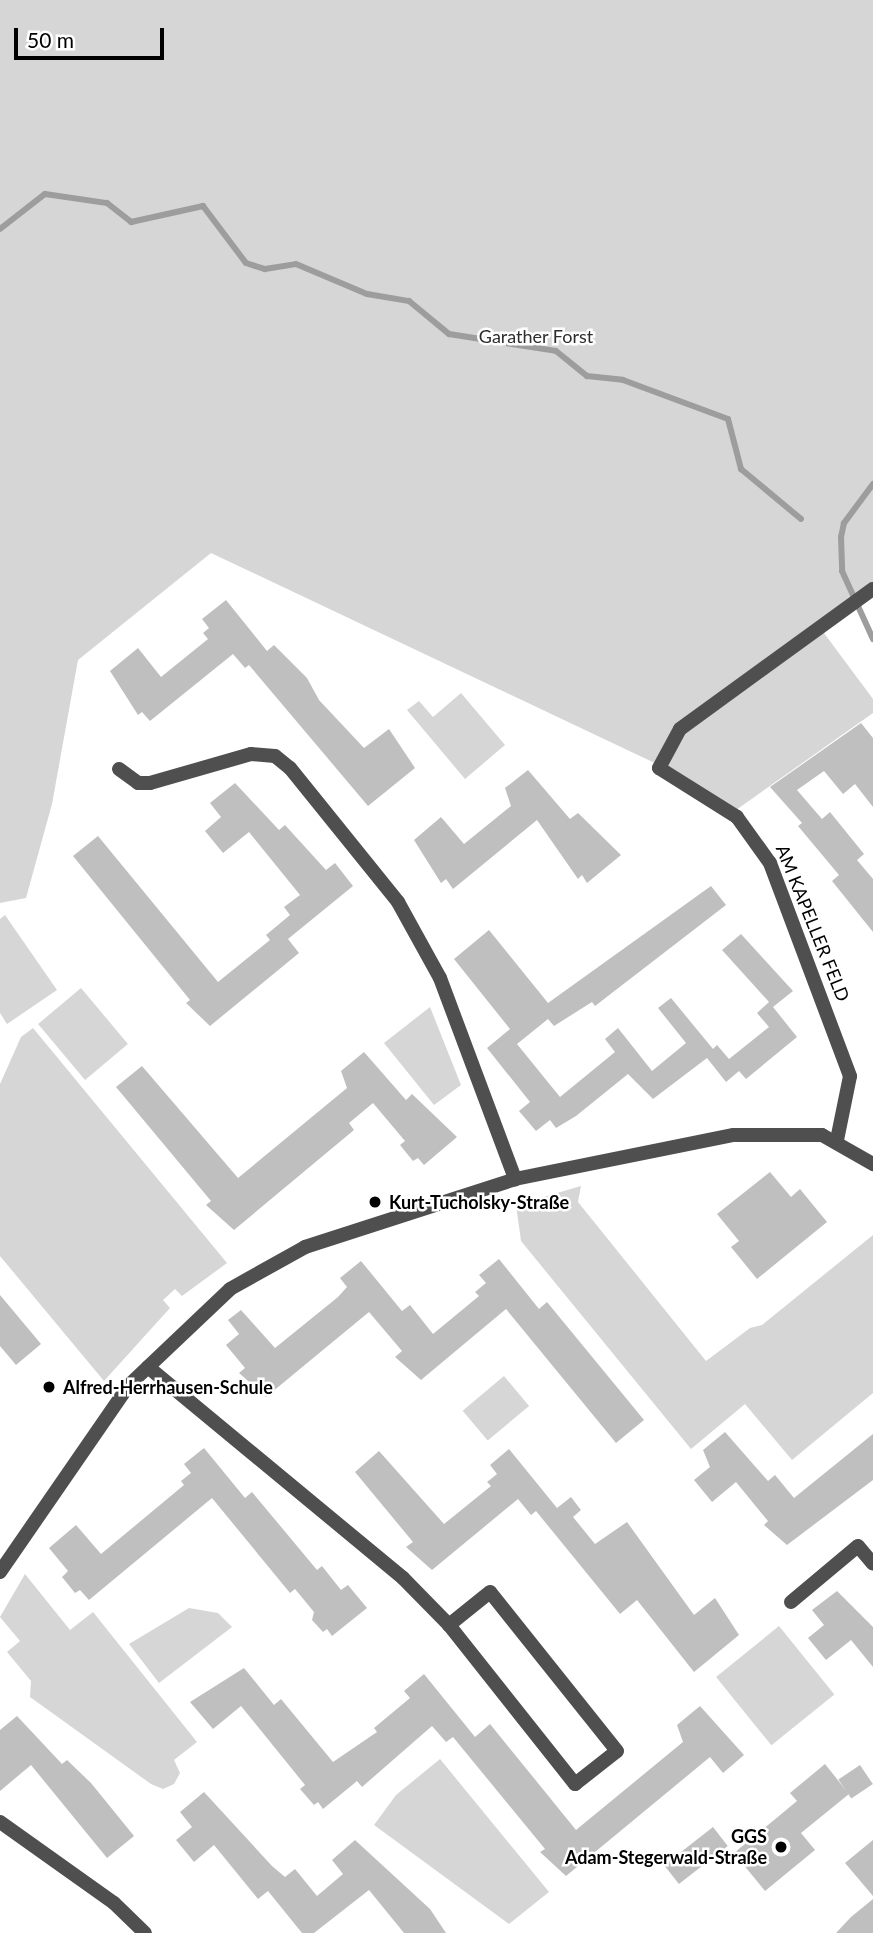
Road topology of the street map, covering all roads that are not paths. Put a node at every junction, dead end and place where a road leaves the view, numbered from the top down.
1 (869, 592) edge
2 (119, 769) dead end
3 (837, 1140) junction
4 (873, 1164) edge
5 (515, 1179) junction
6 (148, 1367) junction
7 (873, 1564) edge
8 (0, 1572) edge
9 (791, 1602) dead end
10 (449, 1625) junction
11 (0, 1822) edge
12 (145, 1933) edge

1 - 3 street, AM KAPELLER FELD
2 - 5 street
3 - 4 street
3 - 5 street
5 - 6 street
6 - 8 street
6 - 10 street
7 - 9 street
10 - 10 street
11 - 12 street

